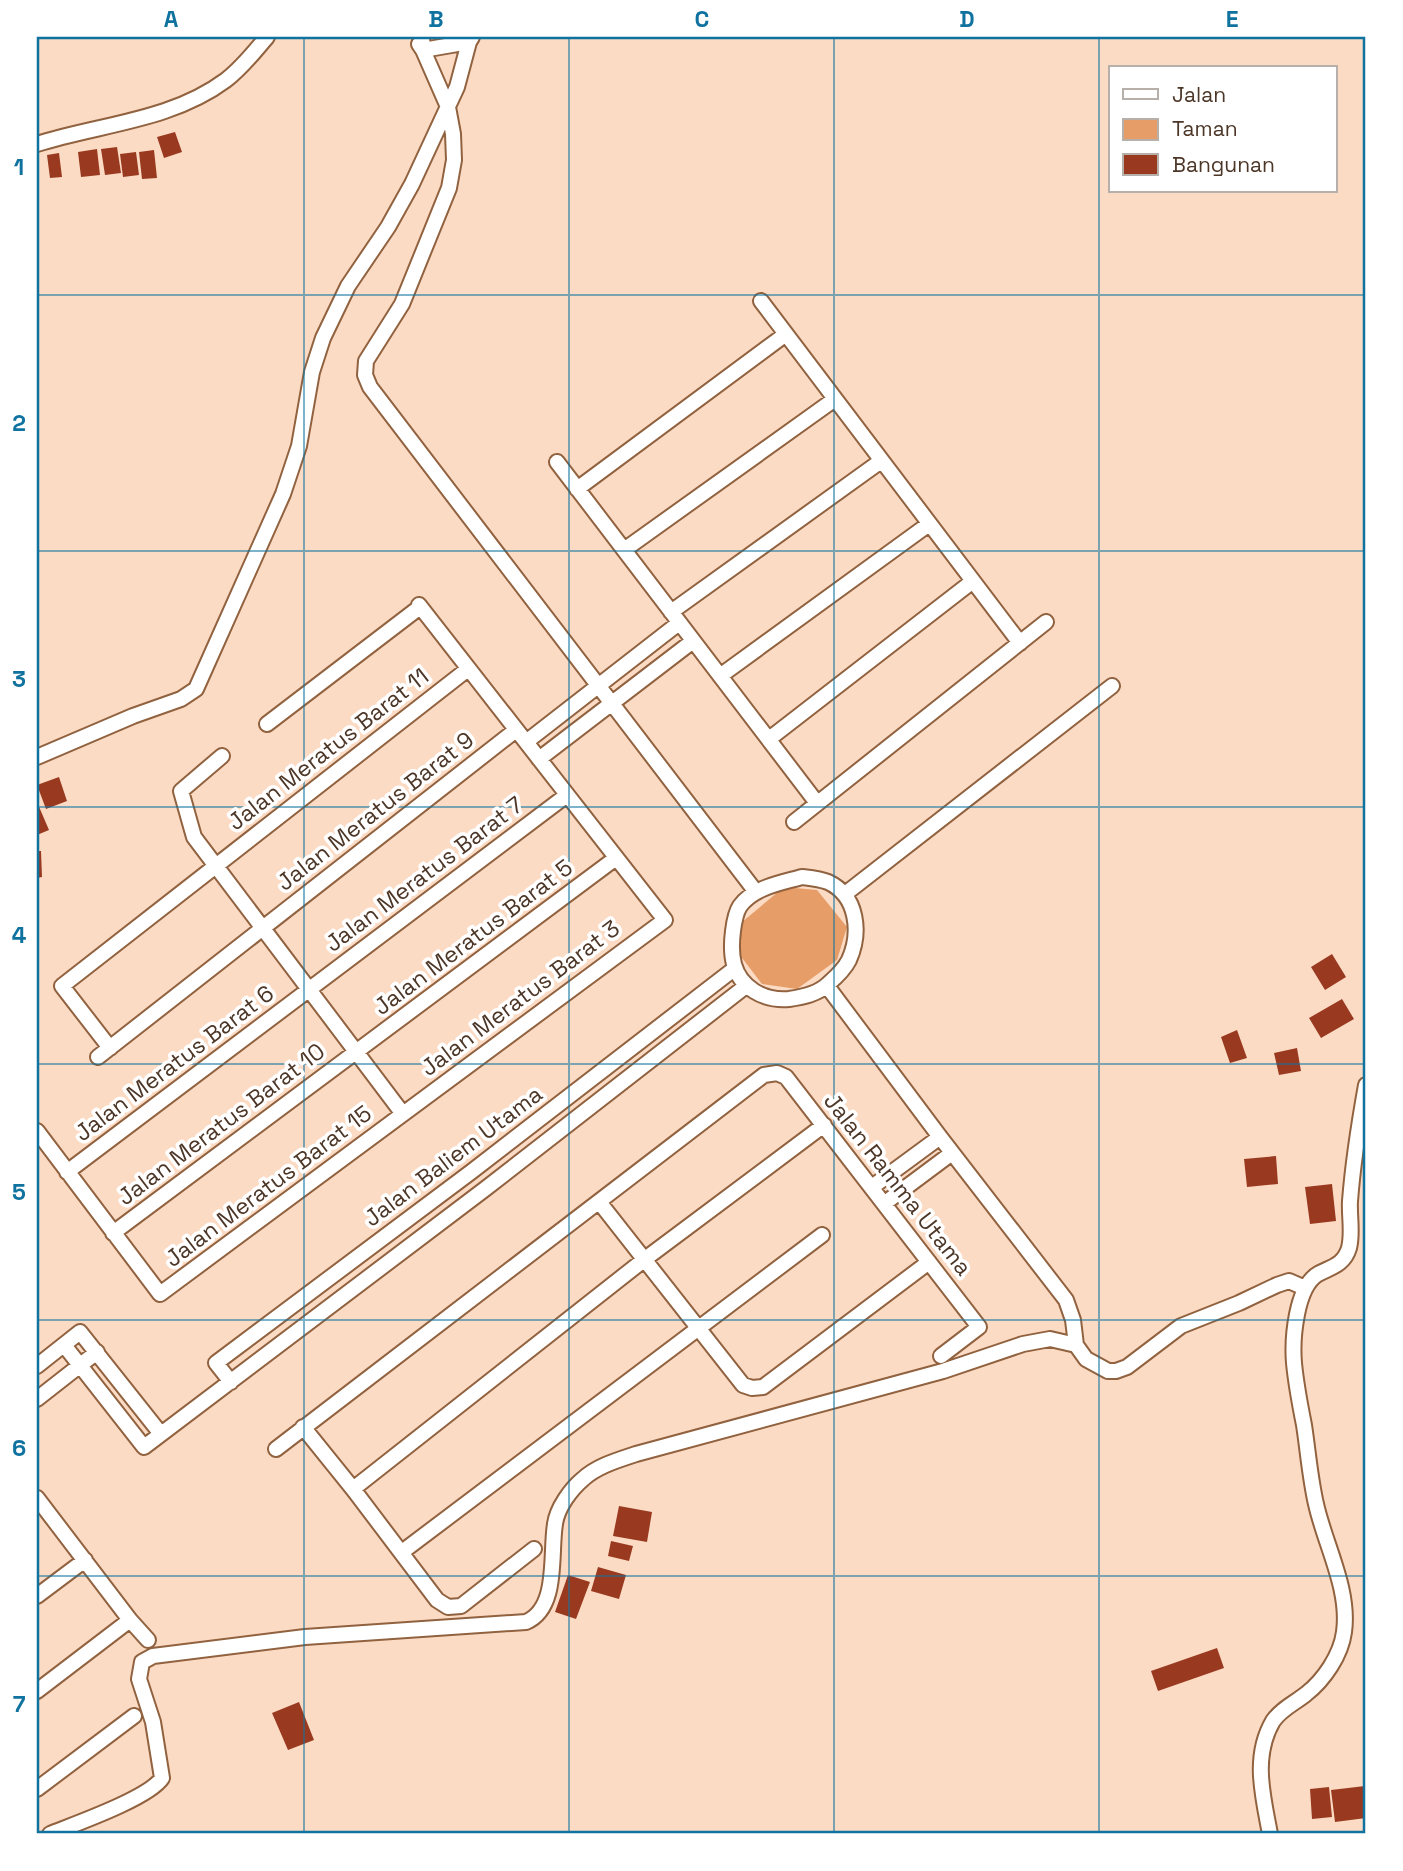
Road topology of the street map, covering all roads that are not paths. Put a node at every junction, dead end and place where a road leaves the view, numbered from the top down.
1 (267, 37) edge
2 (415, 37) edge
3 (470, 39) edge
4 (423, 44) edge
5 (448, 107) junction
6 (37, 144) edge
7 (761, 301) dead end
8 (786, 334) junction
9 (835, 399) junction
10 (881, 461) junction
11 (557, 462) dead end
12 (577, 489) junction
13 (929, 524) junction
14 (624, 550) junction
15 (973, 581) junction
16 (675, 617) junction
17 (1046, 622) dead end
18 (693, 640) junction
19 (1020, 643) junction
20 (468, 669) junction
21 (720, 676) junction
22 (598, 685) junction
23 (1112, 686) dead end
24 (612, 704) junction
25 (267, 724) dead end
26 (516, 730) junction
27 (769, 739) junction
28 (526, 742) junction
29 (222, 756) dead end
30 (37, 757) edge
31 (539, 759) junction
32 (567, 795) junction
33 (817, 803) junction
34 (793, 822) dead end
35 (617, 858) junction
36 (216, 866) junction
37 (756, 892) junction
38 (845, 894) junction
39 (263, 928) junction
40 (734, 969) junction
41 (746, 986) junction
42 (827, 986) junction
43 (309, 989) junction
44 (356, 1052) junction
45 (104, 1053) joint
46 (1366, 1085) edge
47 (403, 1114) junction
48 (824, 1125) junction
49 (37, 1131) edge
50 (940, 1137) junction
51 (952, 1153) junction
52 (67, 1172) junction
53 (872, 1187) junction
54 (600, 1203) junction
55 (885, 1203) junction
56 (113, 1233) junction
57 (822, 1235) dead end
58 (645, 1259) junction
59 (929, 1262) junction
60 (1305, 1288) junction
61 (698, 1329) junction
62 (64, 1345) junction
63 (1076, 1345) junction
64 (97, 1352) junction
65 (941, 1356) dead end
66 (37, 1366) edge
67 (80, 1366) junction
68 (231, 1382) junction
69 (37, 1399) edge
70 (303, 1427) junction
71 (161, 1434) junction
72 (276, 1449) dead end
73 (353, 1489) junction
74 (37, 1499) edge
75 (534, 1549) dead end
76 (402, 1552) junction
77 (85, 1560) junction
78 (37, 1596) edge
79 (130, 1620) junction
80 (148, 1640) dead end
81 (37, 1691) edge
82 (134, 1716) dead end
83 (37, 1789) edge
84 (50, 1834) edge
85 (1270, 1834) edge

1 - 6 street
2 - 4 street
3 - 4 street
3 - 5 street
4 - 5 street
5 - 22 street
5 - 30 street
7 - 8 street
8 - 9 street
8 - 12 street
9 - 10 street
9 - 14 street
10 - 13 street
10 - 16 street
11 - 12 street
12 - 14 street
13 - 15 street
13 - 21 street
14 - 16 street
15 - 19 street
15 - 27 street
16 - 18 street
16 - 22 street
17 - 19 street
18 - 21 street
18 - 24 street
19 - 33 street
20 - 25 street
20 - 26 street
20 - 36 street, Jalan Meratus Barat 11
21 - 27 street
22 - 24 street
22 - 28 street
23 - 38 street
24 - 31 street
24 - 37 street
26 - 28 street
26 - 39 street, Jalan Meratus Barat 9
27 - 33 street
28 - 31 street
29 - 36 street
31 - 32 street
32 - 35 street
32 - 43 street, Jalan Meratus Barat 7
33 - 34 street
35 - 44 street, Jalan Meratus Barat 5
35 - 47 street, Jalan Meratus Barat 3
36 - 39 street
36 - 45 street, Jalan Meratus Barat 11
37 - 38 street
37 - 40 street
38 - 42 street
39 - 43 street
39 - 45 street, Jalan Meratus Barat 9
40 - 41 street
40 - 68 street, Jalan Baliem Utama
41 - 42 street
41 - 68 street, Jalan Baliem Utama
42 - 50 street
43 - 44 street
43 - 52 street, Jalan Meratus Barat 6
44 - 47 street
44 - 56 street, Jalan Meratus Barat 10
46 - 60 street
47 - 56 street, Jalan Meratus Barat 15
48 - 53 street, Jalan Ramma Utama
48 - 54 street, Jalan Ramma Utama
48 - 58 street
49 - 52 street
50 - 51 street
50 - 53 street
51 - 55 street
51 - 63 street
52 - 56 street
53 - 55 street, Jalan Ramma Utama
54 - 58 street
54 - 70 street
55 - 59 street, Jalan Ramma Utama
57 - 61 street
58 - 61 street
58 - 73 street
59 - 61 street
59 - 65 street, Jalan Ramma Utama
60 - 63 street
60 - 85 street
61 - 76 street
62 - 64 street
62 - 66 street
62 - 67 street
63 - 84 street
64 - 67 street
64 - 71 street
67 - 69 street
67 - 71 street, Jalan Baliem Utama
68 - 71 street, Jalan Baliem Utama
70 - 72 street
70 - 73 street
73 - 76 street
74 - 77 street
75 - 76 street
77 - 78 street
77 - 79 street
79 - 80 street
79 - 81 street
82 - 83 street

